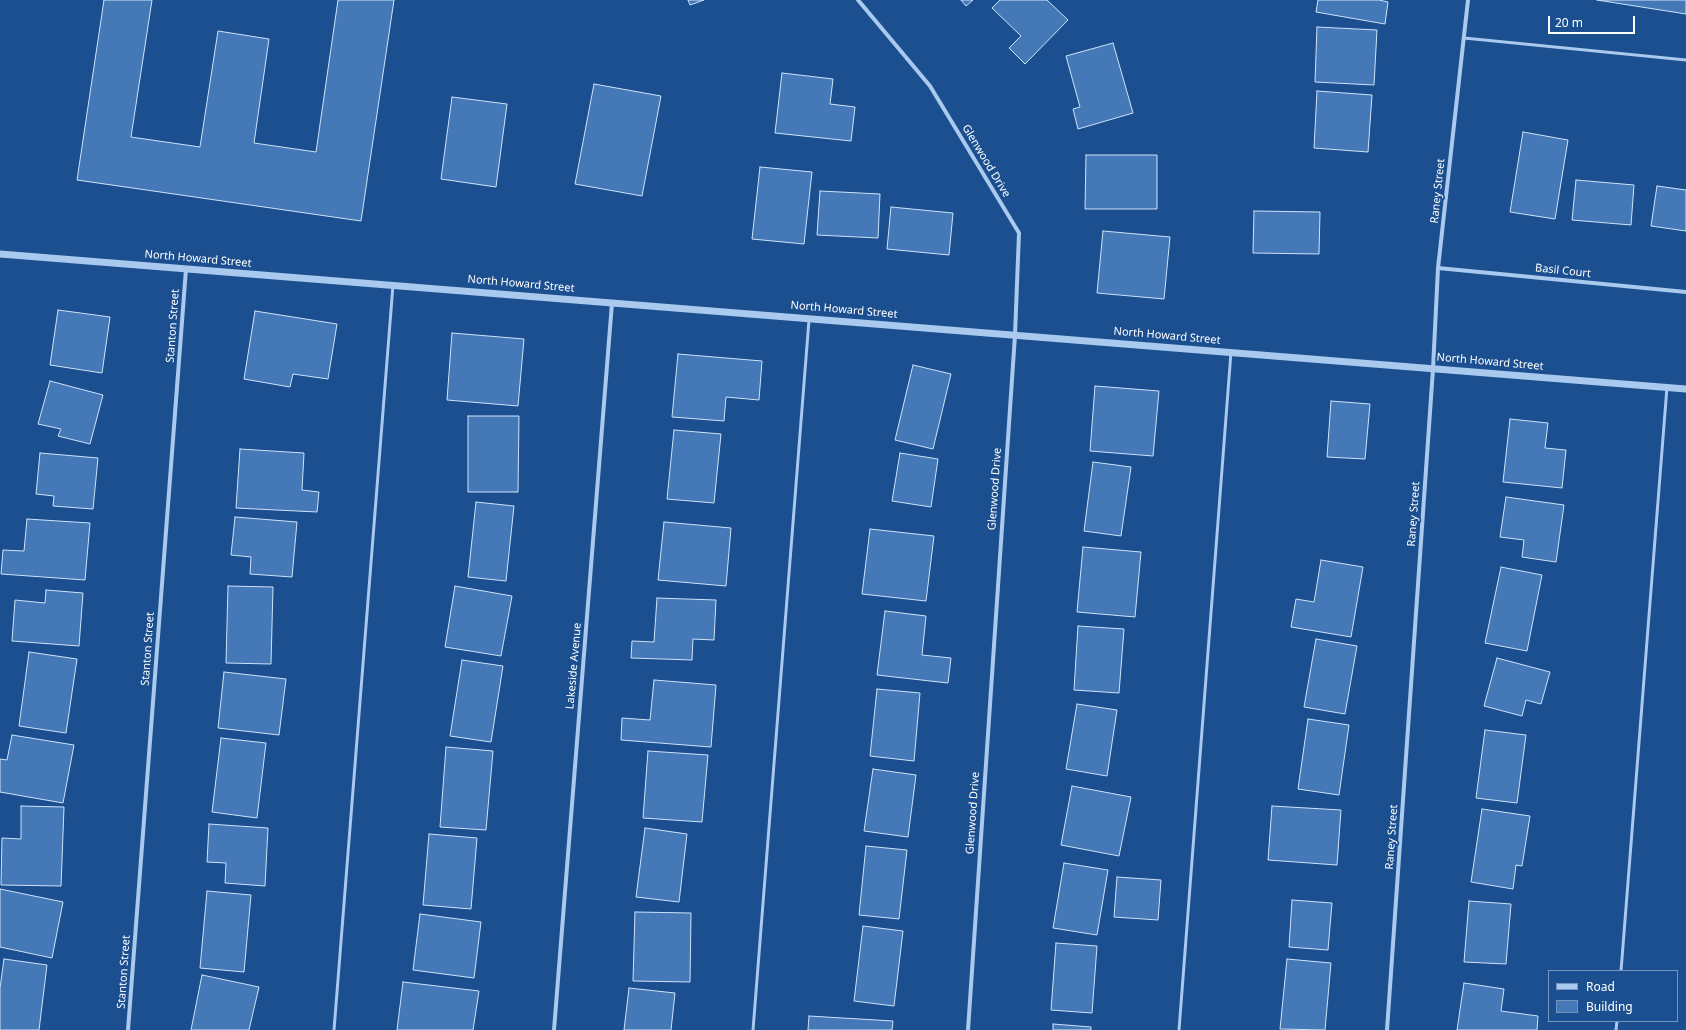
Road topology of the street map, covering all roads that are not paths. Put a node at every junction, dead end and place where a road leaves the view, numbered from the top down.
1 (858, 0) edge
2 (1468, 0) edge
3 (1464, 38) junction
4 (1686, 60) edge
5 (0, 254) edge
6 (1438, 268) junction
7 (186, 269) junction
8 (393, 285) junction
9 (1686, 292) edge
10 (612, 303) junction
11 (809, 319) junction
12 (1015, 335) junction
13 (1231, 352) junction
14 (1433, 369) junction
15 (1667, 387) junction
16 (1686, 389) edge
17 (1620, 970) edge
18 (128, 1030) edge
19 (334, 1030) edge
20 (554, 1030) edge
21 (753, 1030) edge
22 (968, 1030) edge
23 (1179, 1030) edge
24 (1388, 1030) edge

1 - 12 street, Glenwood Drive
2 - 3 street, Raney Street
3 - 4 lane
3 - 6 street, Raney Street
5 - 7 street, North Howard Street
6 - 9 street, Basil Court
6 - 14 street, Raney Street
7 - 8 street, North Howard Street
7 - 18 street, Stanton Street
8 - 10 street, North Howard Street
8 - 19 lane
10 - 11 street, North Howard Street
10 - 20 street, Lakeside Avenue
11 - 12 street, North Howard Street
11 - 21 lane
12 - 13 street, North Howard Street
12 - 22 street, Glenwood Drive
13 - 14 street, North Howard Street
13 - 23 lane
14 - 15 street, North Howard Street
14 - 24 street, Raney Street
15 - 16 street, North Howard Street
15 - 17 lane

